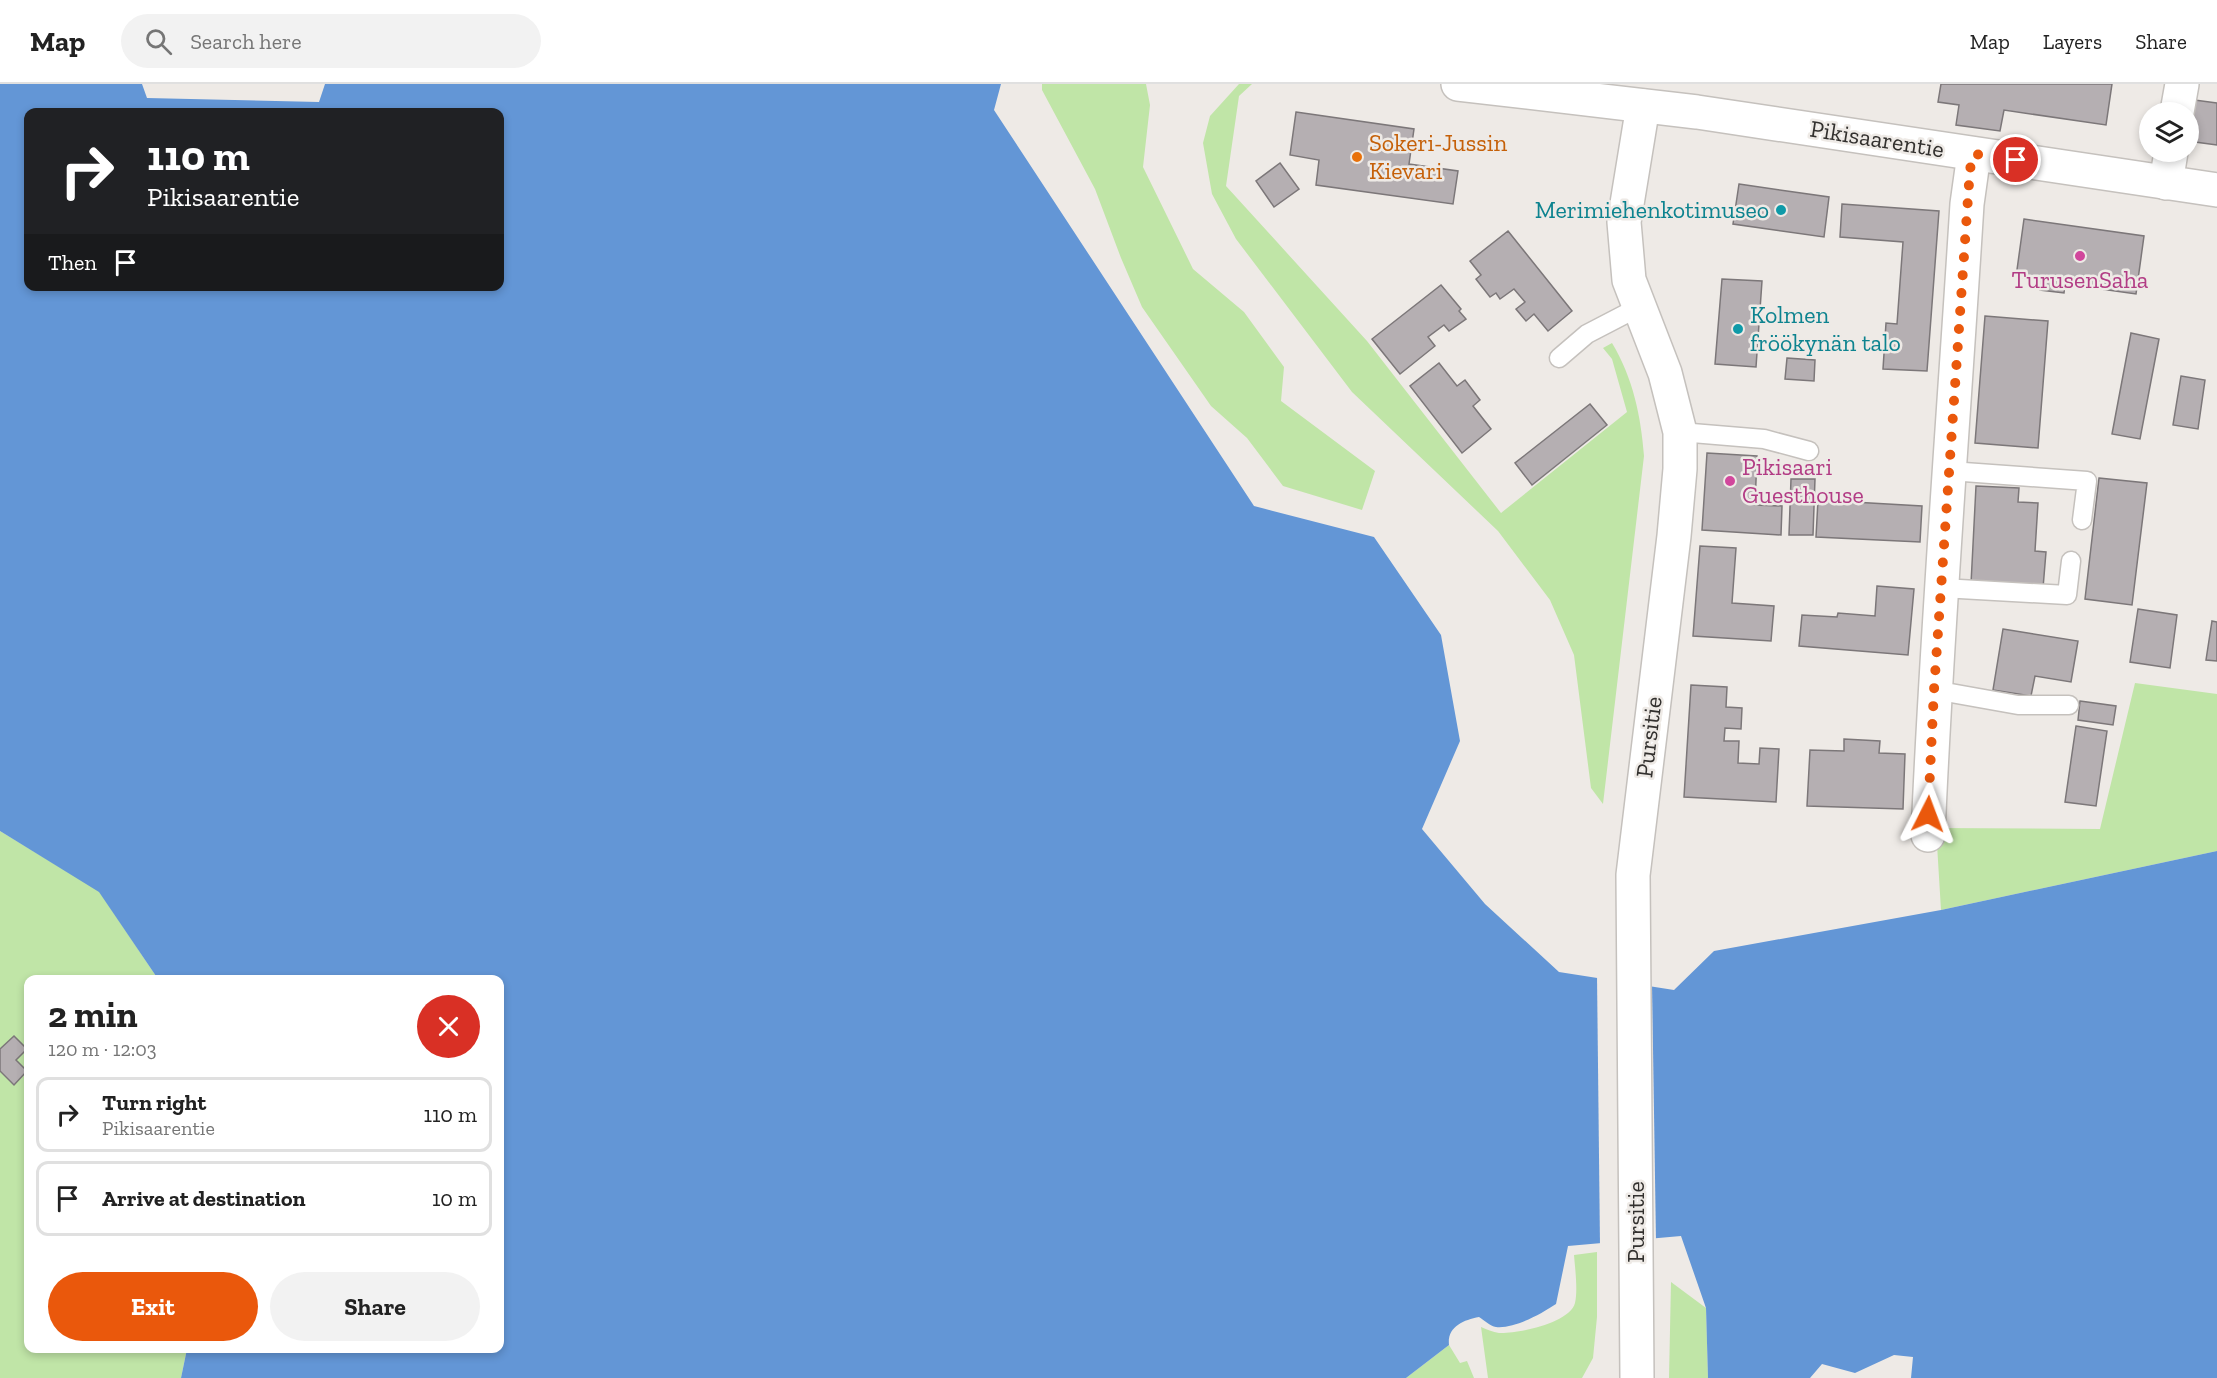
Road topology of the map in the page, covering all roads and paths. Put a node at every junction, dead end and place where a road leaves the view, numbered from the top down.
1 (1458, 84) edge
2 (2182, 84) edge
3 (2179, 102) edge
4 (1643, 106) junction
5 (1974, 154) junction
6 (2169, 167) edge
7 (2217, 190) edge
8 (1639, 307) junction
9 (1559, 358) dead end
10 (1680, 432) junction
11 (1809, 451) dead end
12 (1950, 471) junction
13 (2082, 520) dead end
14 (2071, 561) dead end
15 (1942, 588) junction
16 (1934, 690) junction
17 (2069, 705) dead end
18 (1928, 835) dead end
19 (1637, 1378) edge

1 - 4 street, Pikisaarentie
2 - 3 street
4 - 5 street, Pikisaarentie
4 - 8 street, Pursitie
5 - 6 street, Pikisaarentie
5 - 12 street
6 - 7 street, Pikisaarentie
8 - 9 lane
8 - 10 street, Pursitie
10 - 11 lane
10 - 19 street, Pursitie
12 - 13 lane
12 - 15 street
14 - 15 lane
15 - 16 street
16 - 17 lane
16 - 18 street

